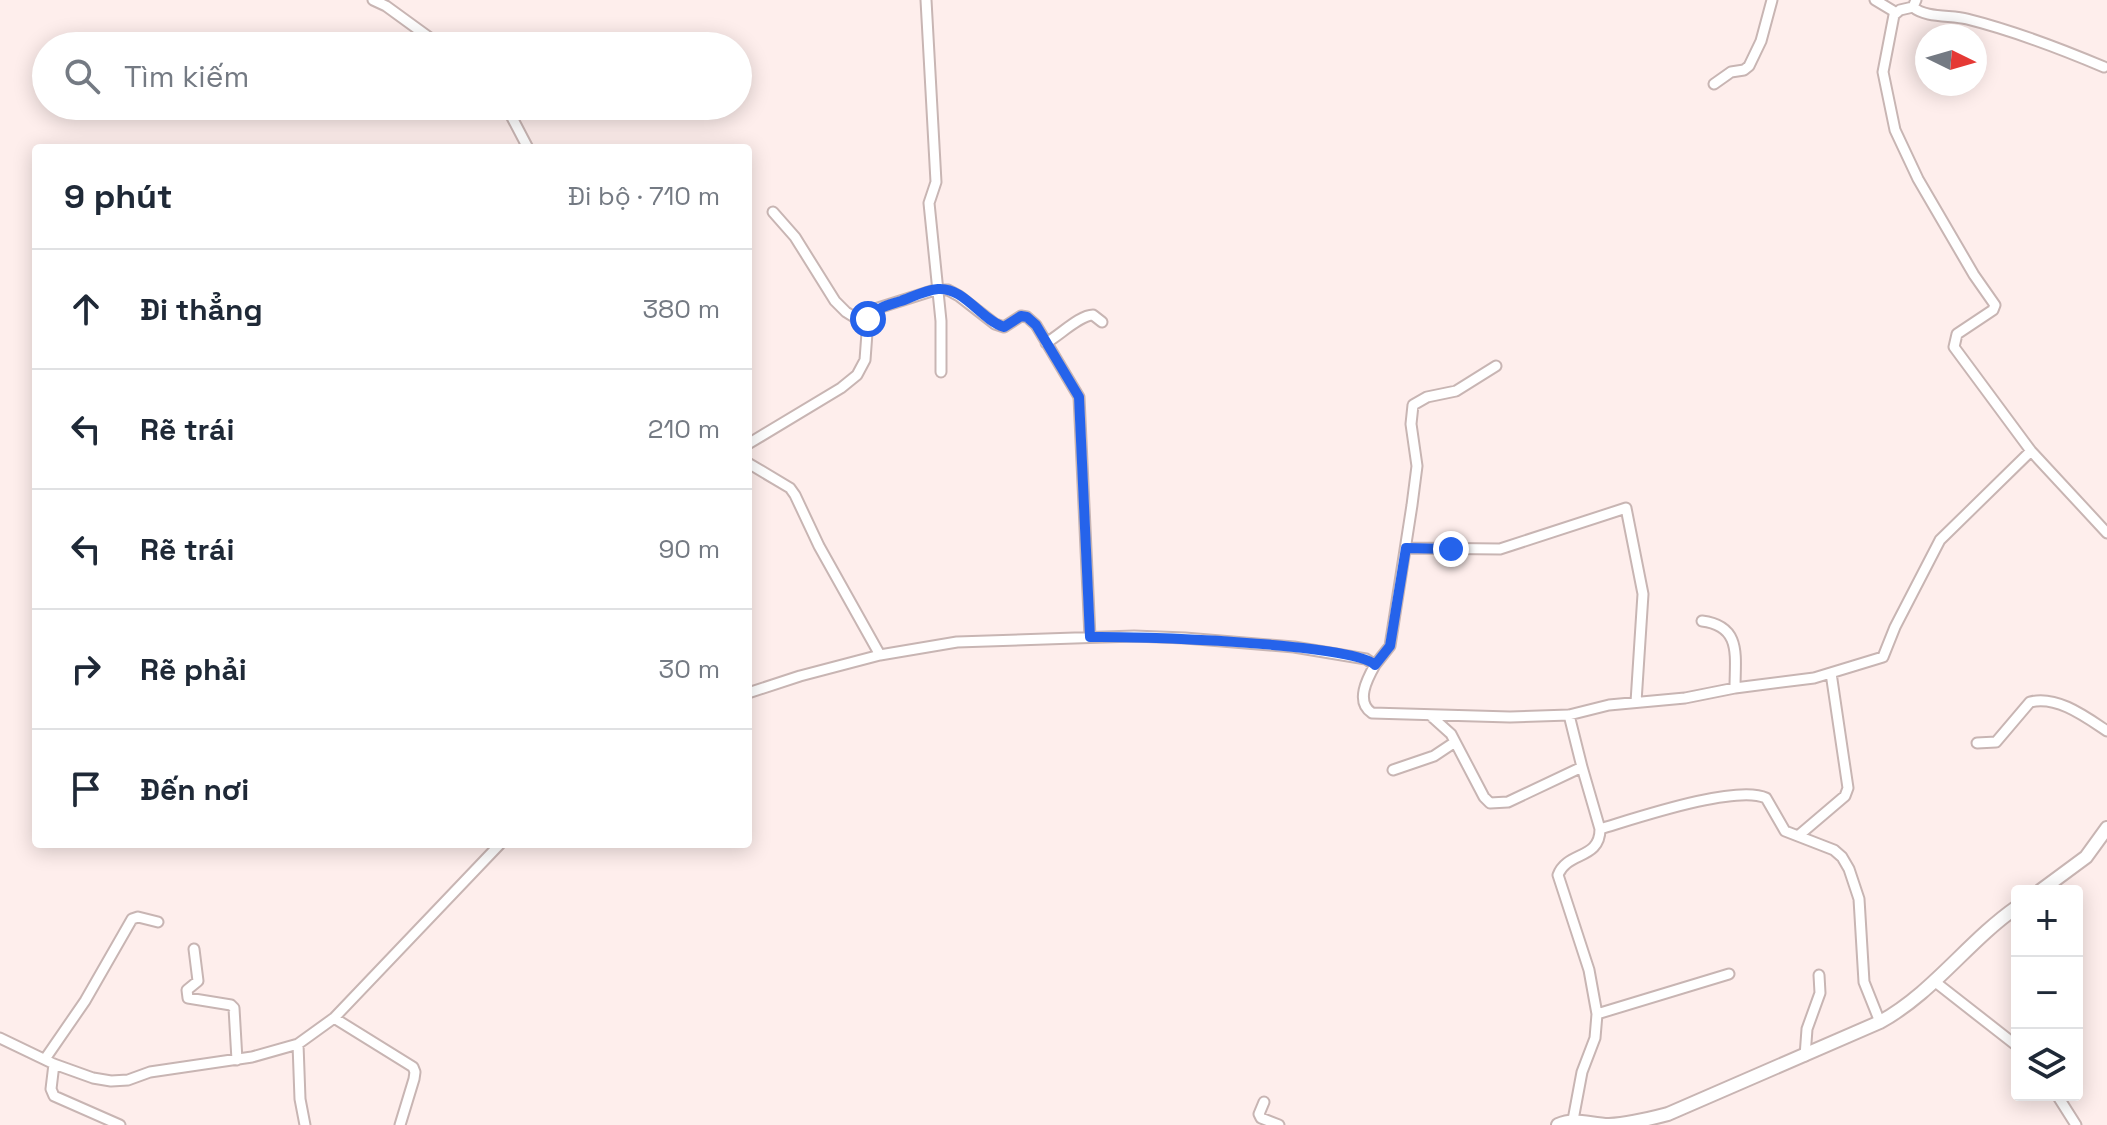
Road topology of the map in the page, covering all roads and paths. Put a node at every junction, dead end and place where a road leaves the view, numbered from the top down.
1 (373, 0) edge
2 (926, 0) edge
3 (1772, 0) edge
4 (1875, 0) edge
5 (1915, 3) edge
6 (1895, 12) junction
7 (420, 32) edge
8 (2104, 67) dead end
9 (1714, 84) dead end
10 (513, 120) edge
11 (526, 144) edge
12 (773, 212) dead end
13 (938, 289) junction
14 (1102, 322) dead end
15 (867, 325) junction
16 (1046, 343) junction
17 (1496, 366) dead end
18 (941, 372) dead end
19 (752, 442) edge
20 (2031, 451) junction
21 (752, 465) edge
22 (2107, 533) edge
23 (1406, 548) junction
24 (1702, 621) dead end
25 (1090, 637) junction
26 (880, 655) junction
27 (1375, 665) junction
28 (1831, 673) junction
29 (1735, 688) junction
30 (752, 692) edge
31 (1636, 702) junction
32 (1427, 714) junction
33 (1569, 715) junction
34 (2107, 731) edge
35 (1455, 742) junction
36 (1977, 743) dead end
37 (1582, 767) junction
38 (1393, 770) dead end
39 (2107, 828) edge
40 (1600, 829) junction
41 (1798, 836) junction
42 (496, 848) edge
43 (2048, 885) edge
44 (2011, 911) edge
45 (158, 922) dead end
46 (194, 949) dead end
47 (1729, 974) dead end
48 (1819, 975) dead end
49 (1934, 981) junction
50 (1597, 1014) junction
51 (334, 1018) junction
52 (1880, 1022) junction
53 (0, 1038) edge
54 (2011, 1041) edge
55 (298, 1044) junction
56 (1805, 1056) junction
57 (237, 1060) junction
58 (50, 1062) junction
59 (2061, 1101) edge
60 (1264, 1102) dead end
61 (1573, 1120) junction
62 (120, 1125) edge
63 (305, 1125) edge
64 (400, 1125) edge
65 (1279, 1125) edge
66 (1558, 1125) edge
67 (2076, 1125) edge

1 - 7 street
2 - 13 street
3 - 9 street
4 - 6 street
5 - 6 street
5 - 8 street
6 - 20 street
10 - 11 street
12 - 15 street
13 - 15 street
13 - 16 street
13 - 18 street
14 - 16 street
15 - 19 street
16 - 25 street
17 - 23 street
20 - 22 street
20 - 28 street
21 - 26 street
23 - 27 street
23 - 31 street
24 - 29 street
25 - 26 street
25 - 27 street
26 - 30 street
27 - 32 street
28 - 29 street
28 - 41 street
29 - 31 street
31 - 33 street
32 - 33 street
32 - 35 street
33 - 37 street
34 - 36 street
35 - 37 street
35 - 38 street
37 - 40 street
39 - 43 street
40 - 41 street
40 - 50 street
41 - 52 street
42 - 51 street
44 - 49 street
45 - 58 street
46 - 57 street
47 - 50 street
48 - 56 street
49 - 52 street
49 - 54 street
50 - 61 street
51 - 55 street
51 - 64 street
52 - 56 street
53 - 58 street
55 - 57 street
55 - 63 street
56 - 61 street
57 - 58 street
58 - 62 street
59 - 67 street
60 - 65 street
61 - 66 street

